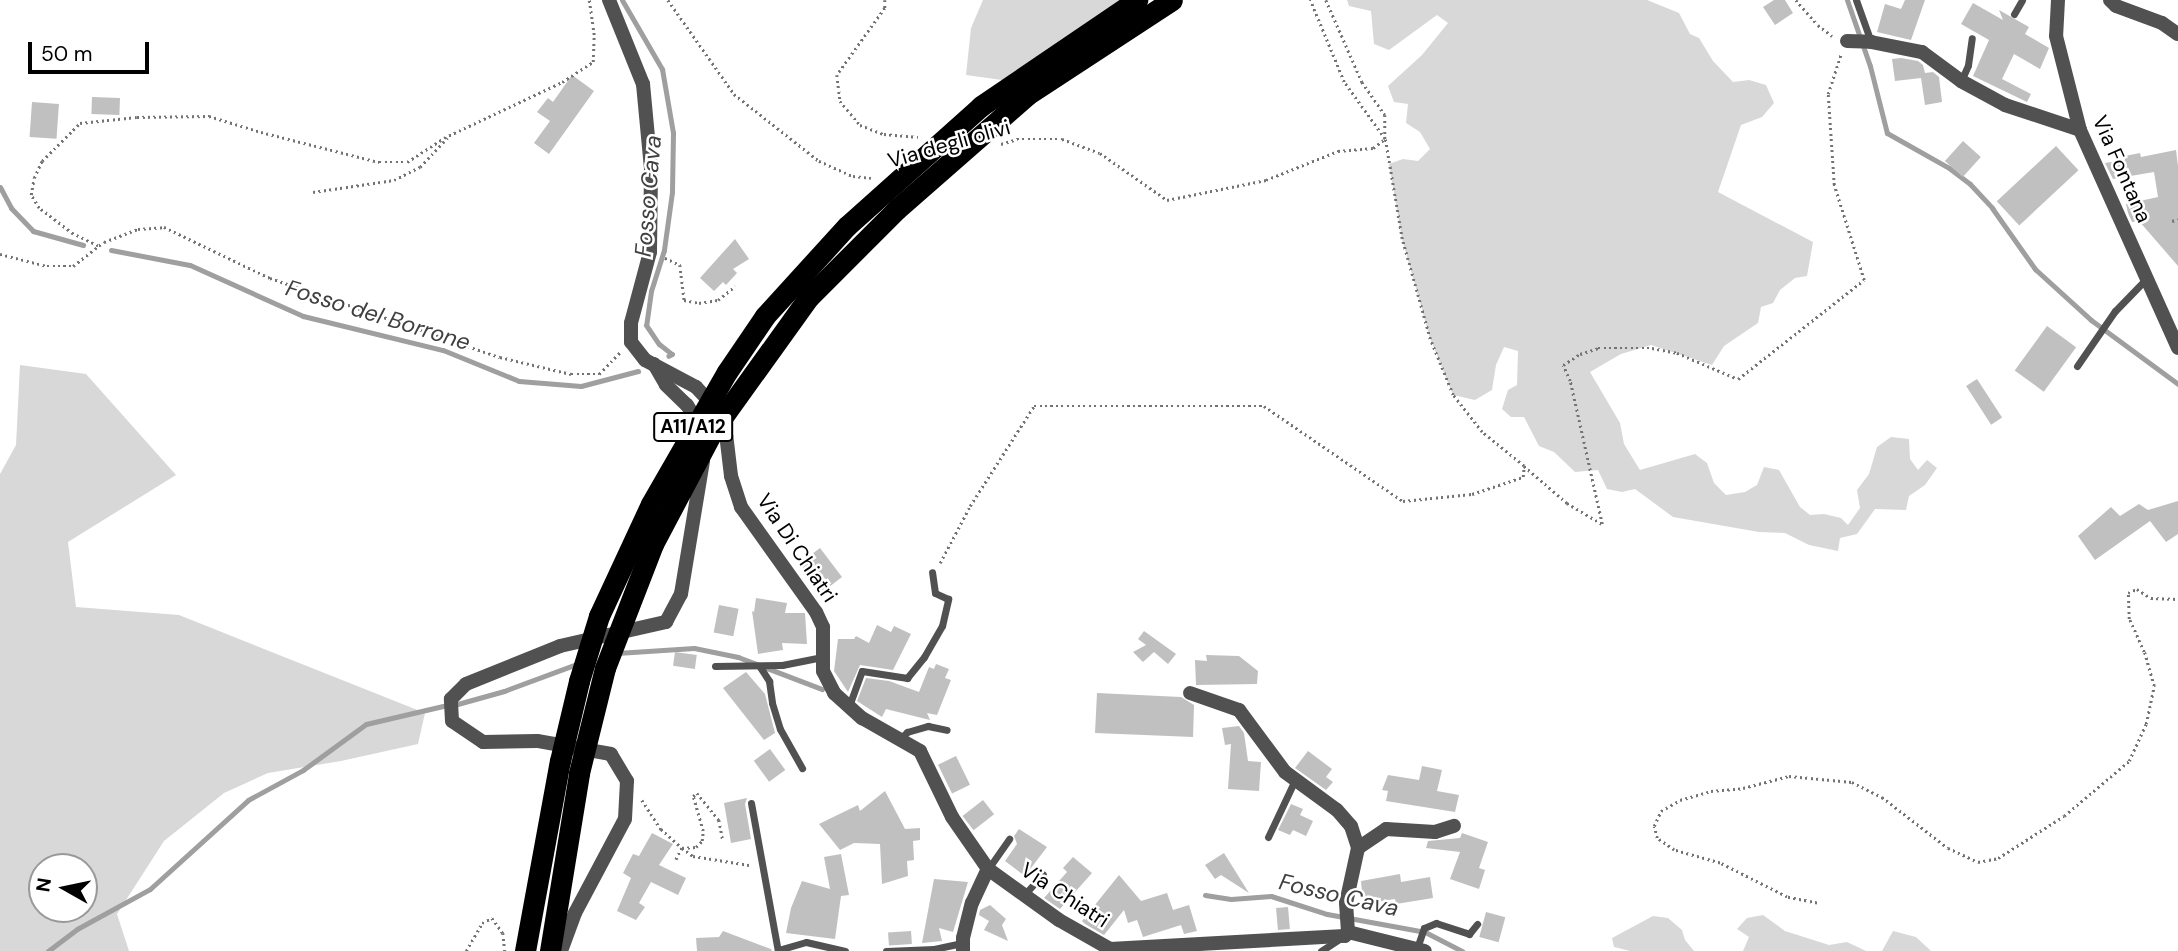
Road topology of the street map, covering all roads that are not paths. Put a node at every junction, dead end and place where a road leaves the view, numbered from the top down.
1 (609, 0) edge
2 (1137, 0) edge
3 (1172, 0) edge
4 (1856, 0) edge
5 (2022, 0) edge
6 (2058, 0) edge
7 (2110, 0) edge
8 (2014, 14) dead end
9 (2178, 34) edge
10 (1972, 38) dead end
11 (1849, 41) road end
12 (1870, 41) junction
13 (1085, 46) junction
14 (1961, 81) junction
15 (2080, 130) junction
16 (2148, 277) junction
17 (2178, 348) edge
18 (654, 364) junction
19 (2077, 366) dead end
20 (932, 572) road end
21 (823, 664) junction
22 (715, 666) dead end
23 (761, 666) junction
24 (1190, 693) dead end
25 (849, 707) junction
26 (947, 730) dead end
27 (900, 739) junction
28 (802, 768) dead end
29 (1295, 780) junction
30 (751, 803) dead end
31 (1454, 826) dead end
32 (1268, 837) dead end
33 (1009, 839) dead end
34 (1358, 848) junction
35 (988, 869) junction
36 (1043, 874) dead end
37 (1024, 895) junction
38 (1477, 924) dead end
39 (1345, 934) junction
40 (1421, 946) edge
41 (963, 947) edge
42 (1199, 947) edge
43 (1392, 947) edge
44 (1107, 950) edge
45 (525, 951) edge
46 (550, 951) edge
47 (561, 951) edge
48 (778, 951) edge
49 (845, 951) edge
50 (886, 951) edge
51 (1321, 951) edge
52 (1331, 951) edge

1 - 18 street, Via Di Chiatri
2 - 13 highway, A11/A12
3 - 13 highway, A11/A12
4 - 12 lane
5 - 8 lane
6 - 15 street, Via Fontana
7 - 9 street
10 - 14 lane
11 - 12 street
12 - 14 street
13 - 45 highway, A11/A12
13 - 46 highway, A11/A12
14 - 15 street
15 - 16 street, Via Fontana
16 - 17 street, Via Fontana
16 - 19 lane
18 - 21 street, Via Di Chiatri
18 - 47 street
20 - 25 lane
21 - 23 lane
21 - 25 street, Via Chiatri
22 - 23 lane
23 - 28 lane
24 - 29 street
25 - 27 street, Via Chiatri
26 - 27 lane
27 - 35 street, Via Chiatri
29 - 32 lane
29 - 34 street
30 - 48 lane
31 - 34 street
33 - 35 lane
34 - 39 street
35 - 37 street, Via Chiatri
35 - 41 street
36 - 37 lane
37 - 44 street, Via Chiatri
38 - 40 lane
39 - 42 street, Via Chiatri
39 - 43 street, Via Chiatri
39 - 51 lane
39 - 52 lane
40 - 43 street, Via Chiatri
41 - 50 lane
42 - 44 street, Via Chiatri
48 - 49 lane

